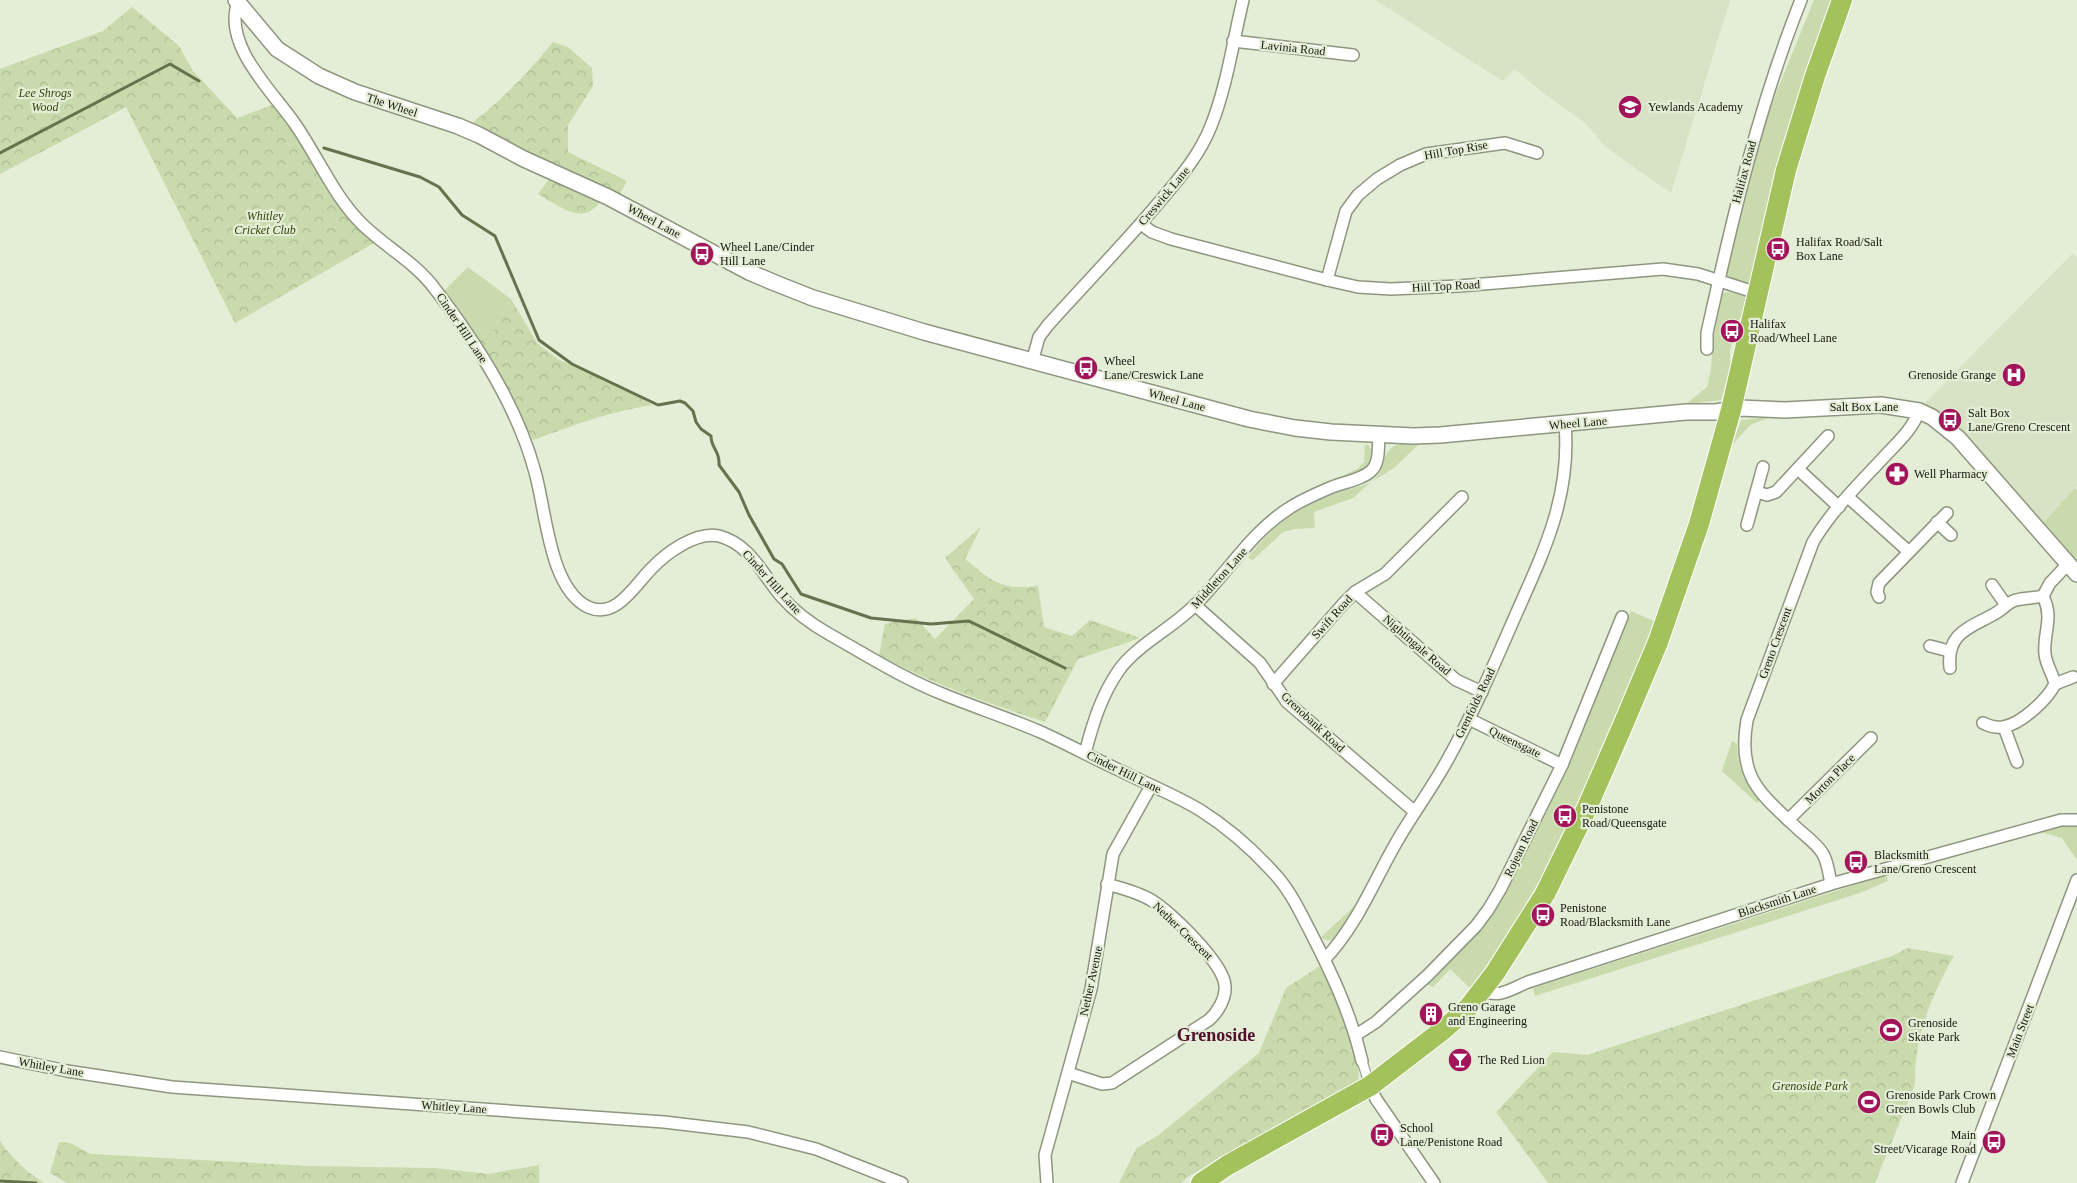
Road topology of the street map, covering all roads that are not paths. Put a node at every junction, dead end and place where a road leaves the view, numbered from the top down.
1 (1243, 0) edge
2 (1801, 0) edge
3 (1842, 0) edge
4 (237, 1) edge
5 (1233, 41) junction
6 (1353, 55) dead end
7 (1537, 153) dead end
8 (570, 180) joint
9 (1141, 224) junction
10 (1327, 280) junction
11 (1718, 282) junction
12 (1757, 293) junction
13 (1707, 349) dead end
14 (1032, 362) junction
15 (1730, 410) junction
16 (1919, 411) junction
17 (1565, 424) junction
18 (1379, 436) junction
19 (1828, 436) dead end
20 (1764, 468) dead end
21 (1798, 469) junction
22 (1757, 492) junction
23 (1462, 497) dead end
24 (1848, 497) junction
25 (1839, 507) junction
26 (1947, 513) dead end
27 (1937, 522) junction
28 (1747, 525) dead end
29 (1951, 535) dead end
30 (1908, 551) junction
31 (2073, 569) edge
32 (1992, 585) dead end
33 (1356, 592) junction
34 (2043, 596) junction
35 (1879, 597) dead end
36 (1195, 605) junction
37 (2006, 605) junction
38 (1622, 617) dead end
39 (1930, 646) dead end
40 (1949, 651) junction
41 (1950, 668) dead end
42 (2073, 677) dead end
43 (1273, 684) junction
44 (2055, 684) junction
45 (1482, 692) junction
46 (1468, 719) junction
47 (1983, 723) dead end
48 (2004, 727) junction
49 (1871, 738) dead end
50 (1085, 753) junction
51 (2017, 762) dead end
52 (1562, 764) junction
53 (1151, 786) junction
54 (1415, 812) junction
55 (1788, 820) junction
56 (2077, 820) edge
57 (2077, 880) edge
58 (1107, 884) junction
59 (1831, 884) junction
60 (1325, 959) junction
61 (1482, 990) junction
62 (1356, 1035) junction
63 (0, 1057) edge
64 (1362, 1061) joint
65 (1068, 1073) junction
66 (1370, 1086) junction
67 (902, 1183) edge
68 (1047, 1183) edge
69 (1200, 1183) edge
70 (1434, 1183) edge
71 (1962, 1183) edge

1 - 5 street, Creswick Lane
2 - 11 street, Halifax Road
3 - 12 highway
4 - 8 street, The Wheel
4 - 50 street, Cinder Hill Lane
5 - 6 street, Lavinia Road
5 - 9 street, Creswick Lane
7 - 10 street, Hill Top Rise
8 - 14 street, Wheel Lane
9 - 10 street, Hill Top Road
9 - 14 street, Creswick Lane
10 - 11 street, Hill Top Road
11 - 12 street, Hill Top Road
11 - 13 street, Halifax Road
12 - 15 highway
14 - 18 street, Wheel Lane
15 - 16 street, Salt Box Lane
15 - 17 street, Wheel Lane
15 - 61 highway
16 - 24 street, Greno Crescent
16 - 31 street, Salt Box Lane
17 - 18 street, Wheel Lane
17 - 45 street, Grenfolds Road
18 - 36 street, Middleton Lane
19 - 21 street
20 - 22 street
21 - 22 street
21 - 25 street
22 - 28 street
23 - 33 street, Swift Road
24 - 25 street, Greno Crescent
24 - 30 street
25 - 55 street, Greno Crescent
26 - 27 street
27 - 29 street
27 - 30 street
30 - 35 street
31 - 34 street
32 - 37 street
33 - 43 street, Swift Road
33 - 45 street, Nightingale Road
34 - 37 street
34 - 44 street
36 - 43 street, Grenobank Road
36 - 50 street, Middleton Lane
37 - 40 street
38 - 52 street, Rojean Road
39 - 40 street
40 - 41 street
42 - 44 street
43 - 54 street, Grenobank Road
44 - 48 street
45 - 46 street, Grenfolds Road
46 - 52 street, Queensgate
46 - 54 street, Grenfolds Road
47 - 48 street
48 - 51 street
49 - 55 street, Morton Place
50 - 53 street, Cinder Hill Lane
52 - 62 street, Rojean Road
53 - 58 street, Nether Avenue
53 - 60 street, Cinder Hill Lane
54 - 60 street, Grenfolds Road
55 - 59 street, Greno Crescent
56 - 59 street, Blacksmith Lane
57 - 71 street, Main Street
58 - 65 street, Nether Avenue
58 - 65 street, Nether Crescent
59 - 61 street, Blacksmith Lane
60 - 62 street, Cinder Hill Lane
61 - 66 highway
62 - 64 street, Cinder Hill Lane
63 - 67 street, Whitley Lane
64 - 66 street
65 - 68 street, Nether Avenue
66 - 69 highway
66 - 70 street

